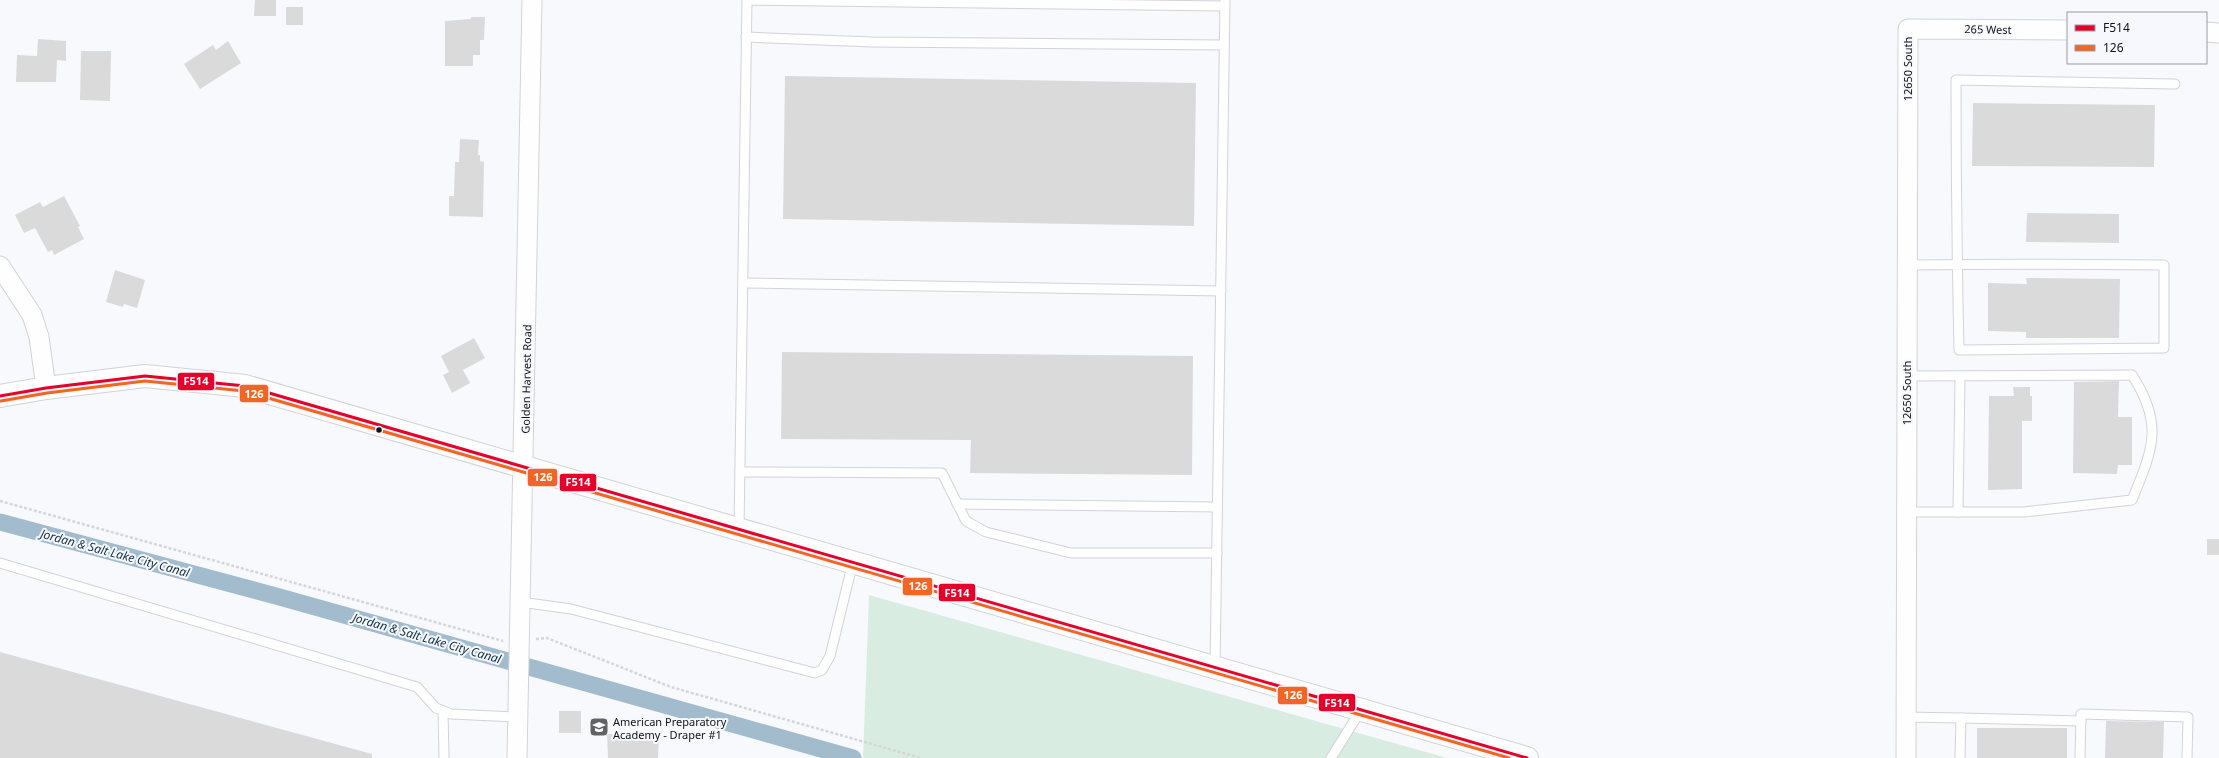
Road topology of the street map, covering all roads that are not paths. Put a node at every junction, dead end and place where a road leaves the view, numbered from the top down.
1 (532, 0) edge
2 (1225, 3) edge
3 (1908, 29) joint
4 (2067, 30) edge
5 (2207, 32) edge
6 (2219, 33) edge
7 (746, 37) junction
8 (1224, 45) junction
9 (2175, 84) dead end
10 (1958, 264) junction
11 (1907, 265) junction
12 (0, 266) edge
13 (743, 283) junction
14 (1221, 291) junction
15 (1906, 376) junction
16 (1960, 377) junction
17 (46, 388) junction
18 (0, 396) edge
19 (524, 466) junction
20 (740, 472) junction
21 (957, 504) junction
22 (1217, 506) junction
23 (1905, 512) junction
24 (1958, 512) junction
25 (740, 529) junction
26 (1217, 553) junction
27 (853, 562) junction
28 (0, 563) edge
29 (521, 602) junction
30 (1215, 667) junction
31 (1361, 710) junction
32 (444, 711) junction
33 (518, 717) junction
34 (1906, 717) junction
35 (1961, 718) junction
36 (2080, 721) junction
37 (444, 758) edge
38 (517, 758) edge
39 (1331, 758) edge
40 (1527, 758) edge
41 (1906, 758) edge
42 (1960, 758) edge
43 (2080, 758) edge
44 (2188, 758) edge

1 - 19 street, Golden Harvest Road
2 - 7 lane
2 - 8 lane
3 - 4 street, 265 West
3 - 11 street, 12650 South
5 - 6 street
7 - 8 lane
7 - 13 lane
8 - 14 lane
9 - 10 lane
10 - 10 lane
10 - 11 lane
11 - 15 street, 12650 South
12 - 17 street
13 - 14 lane
13 - 20 lane
14 - 22 lane
15 - 16 lane
15 - 23 street, 12650 South
16 - 24 lane
16 - 24 lane
17 - 18 main road
17 - 19 main road
19 - 25 main road
19 - 29 street, Golden Harvest Road
20 - 21 lane
20 - 25 lane
21 - 22 lane
21 - 26 lane
22 - 26 lane
23 - 24 lane
23 - 34 street, 12650 South
25 - 27 main road
26 - 30 lane
27 - 29 lane
27 - 30 main road
28 - 32 lane
29 - 33 street, Golden Harvest Road
30 - 31 main road
31 - 39 lane
31 - 40 main road
32 - 33 lane
32 - 37 lane
33 - 38 street, Golden Harvest Road
34 - 35 lane
34 - 41 street, 12650 South
35 - 36 lane
35 - 42 lane
36 - 43 lane
36 - 44 lane

